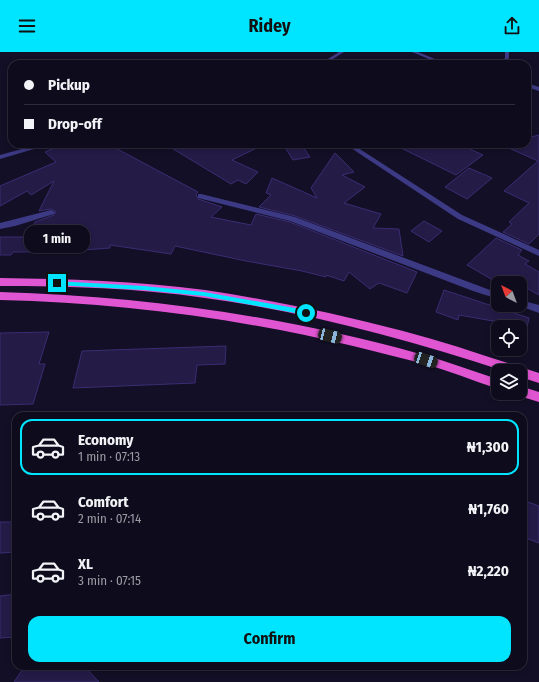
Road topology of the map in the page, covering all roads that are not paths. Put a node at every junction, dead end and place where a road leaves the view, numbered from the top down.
1 (342, 52) edge
2 (414, 52) edge
3 (329, 60) edge
4 (435, 60) edge
5 (33, 148) edge
6 (354, 148) edge
7 (0, 157) edge
8 (201, 196) dead end
9 (51, 212) dead end
10 (0, 226) edge
11 (539, 253) edge
12 (0, 282) edge
13 (491, 294) edge
14 (0, 296) edge
15 (261, 304) junction
16 (527, 305) edge
17 (539, 309) edge
18 (252, 319) junction
19 (497, 364) edge
20 (527, 374) edge
21 (539, 378) edge
22 (491, 382) edge
23 (527, 393) edge
24 (539, 397) edge

1 - 3 lane
2 - 4 lane
5 - 7 street
6 - 11 lane
8 - 13 street
9 - 10 street
12 - 15 highway
14 - 18 highway
15 - 18 highway
15 - 19 highway
16 - 17 street
18 - 22 highway
20 - 21 highway
23 - 24 highway

